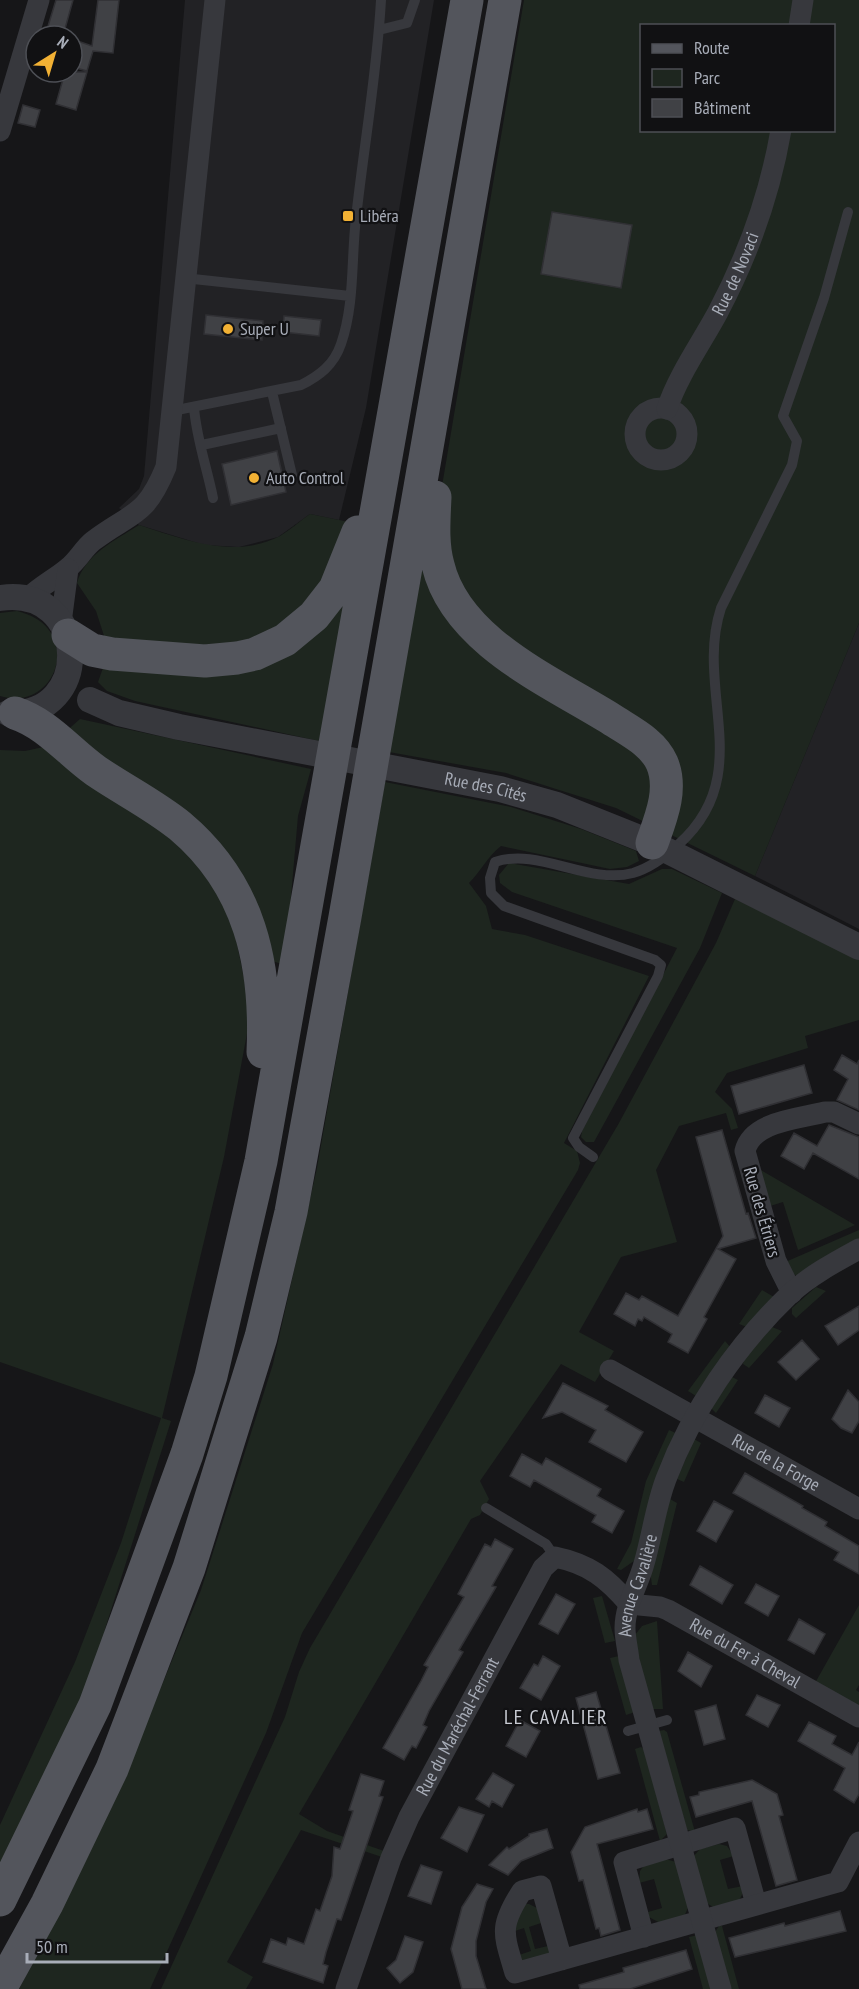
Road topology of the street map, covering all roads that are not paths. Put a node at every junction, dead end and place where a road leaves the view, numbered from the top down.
1 (39, 0) edge
2 (215, 0) edge
3 (381, 0) edge
4 (415, 0) edge
5 (466, 0) edge
6 (505, 0) edge
7 (803, 0) edge
8 (799, 24) edge
9 (379, 30) junction
10 (0, 131) edge
11 (781, 132) edge
12 (848, 212) dead end
13 (184, 278) junction
14 (351, 296) junction
15 (272, 392) junction
16 (194, 407) junction
17 (667, 409) dead end
18 (172, 411) junction
19 (433, 413) junction
20 (281, 428) junction
21 (202, 445) junction
22 (385, 463) junction
23 (292, 475) dead end
24 (213, 498) dead end
25 (68, 568) junction
26 (9, 596) edge
27 (66, 641) junction
28 (50, 700) junction
29 (90, 700) junction
30 (8, 712) edge
31 (661, 847) junction
32 (859, 947) edge
33 (859, 1124) edge
34 (593, 1157) dead end
35 (261, 1161) junction
36 (859, 1249) edge
37 (792, 1293) junction
38 (610, 1370) dead end
39 (694, 1418) junction
40 (486, 1508) dead end
41 (859, 1509) edge
42 (555, 1557) junction
43 (629, 1604) junction
44 (859, 1717) edge
45 (859, 1842) edge
46 (681, 1844) junction
47 (0, 1900) edge
48 (756, 1904) junction
49 (702, 1921) junction
50 (644, 1937) junction
51 (562, 1960) dead end
52 (0, 1989) edge
53 (346, 1989) edge
54 (721, 1989) edge

1 - 10 street
2 - 13 street
3 - 9 lane
4 - 9 lane
5 - 22 main road
6 - 19 main road
7 - 8 street
9 - 14 lane
11 - 17 street, Rue de Novaci
12 - 31 lane
13 - 14 lane
13 - 18 street
14 - 15 lane
15 - 16 lane
15 - 20 lane
16 - 18 lane
16 - 21 lane
18 - 25 street
19 - 31 main road
19 - 52 main road
20 - 21 lane
20 - 23 lane
21 - 24 lane
22 - 27 main road
22 - 35 main road
25 - 26 street
25 - 27 street
26 - 27 street
27 - 28 street
27 - 29 street
28 - 29 street, Rue des Cités
28 - 30 street
29 - 31 street, Rue des Cités
30 - 35 main road
31 - 32 street, Rue des Cités
31 - 34 lane
33 - 37 street, Rue des Étriers
35 - 47 main road
36 - 37 street, Avenue Cavalière
37 - 39 street, Avenue Cavalière
38 - 39 street, Rue de la Forge
39 - 41 street, Rue de la Forge
39 - 43 street, Avenue Cavalière
40 - 42 lane
42 - 43 street
42 - 53 street, Rue du Maréchal-Ferrant
43 - 44 street, Rue du Fer à Cheval
43 - 46 street, Avenue Cavalière
45 - 48 street
46 - 48 street
46 - 49 street, Avenue Cavalière
46 - 50 street
48 - 49 street
49 - 50 street
49 - 54 street, Avenue Cavalière
50 - 51 street

